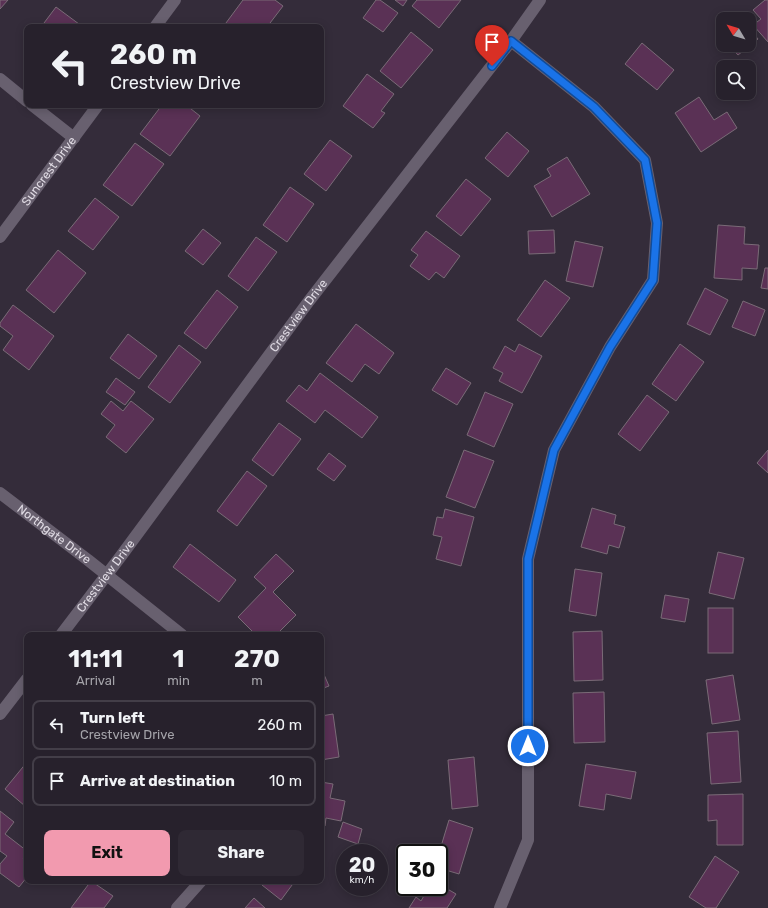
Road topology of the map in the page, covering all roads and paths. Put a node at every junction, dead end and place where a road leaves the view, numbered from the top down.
1 (175, 0) edge
2 (540, 0) edge
3 (158, 24) edge
4 (511, 41) junction
5 (0, 79) edge
6 (24, 99) edge
7 (36, 108) edge
8 (96, 108) edge
9 (74, 138) junction
10 (0, 237) edge
11 (0, 494) edge
12 (107, 575) junction
13 (63, 632) edge
14 (178, 632) edge
15 (24, 683) edge
16 (0, 714) edge
17 (198, 884) edge
18 (177, 908) edge
19 (500, 908) edge

1 - 3 street
2 - 4 street, Crestview Drive
4 - 12 street, Crestview Drive
4 - 19 street
5 - 6 street
7 - 9 street
8 - 9 street, Suncrest Drive
9 - 10 street, Suncrest Drive
11 - 12 street, Northgate Drive
12 - 13 street, Crestview Drive
12 - 14 street, Northgate Drive
15 - 16 street
17 - 18 street

